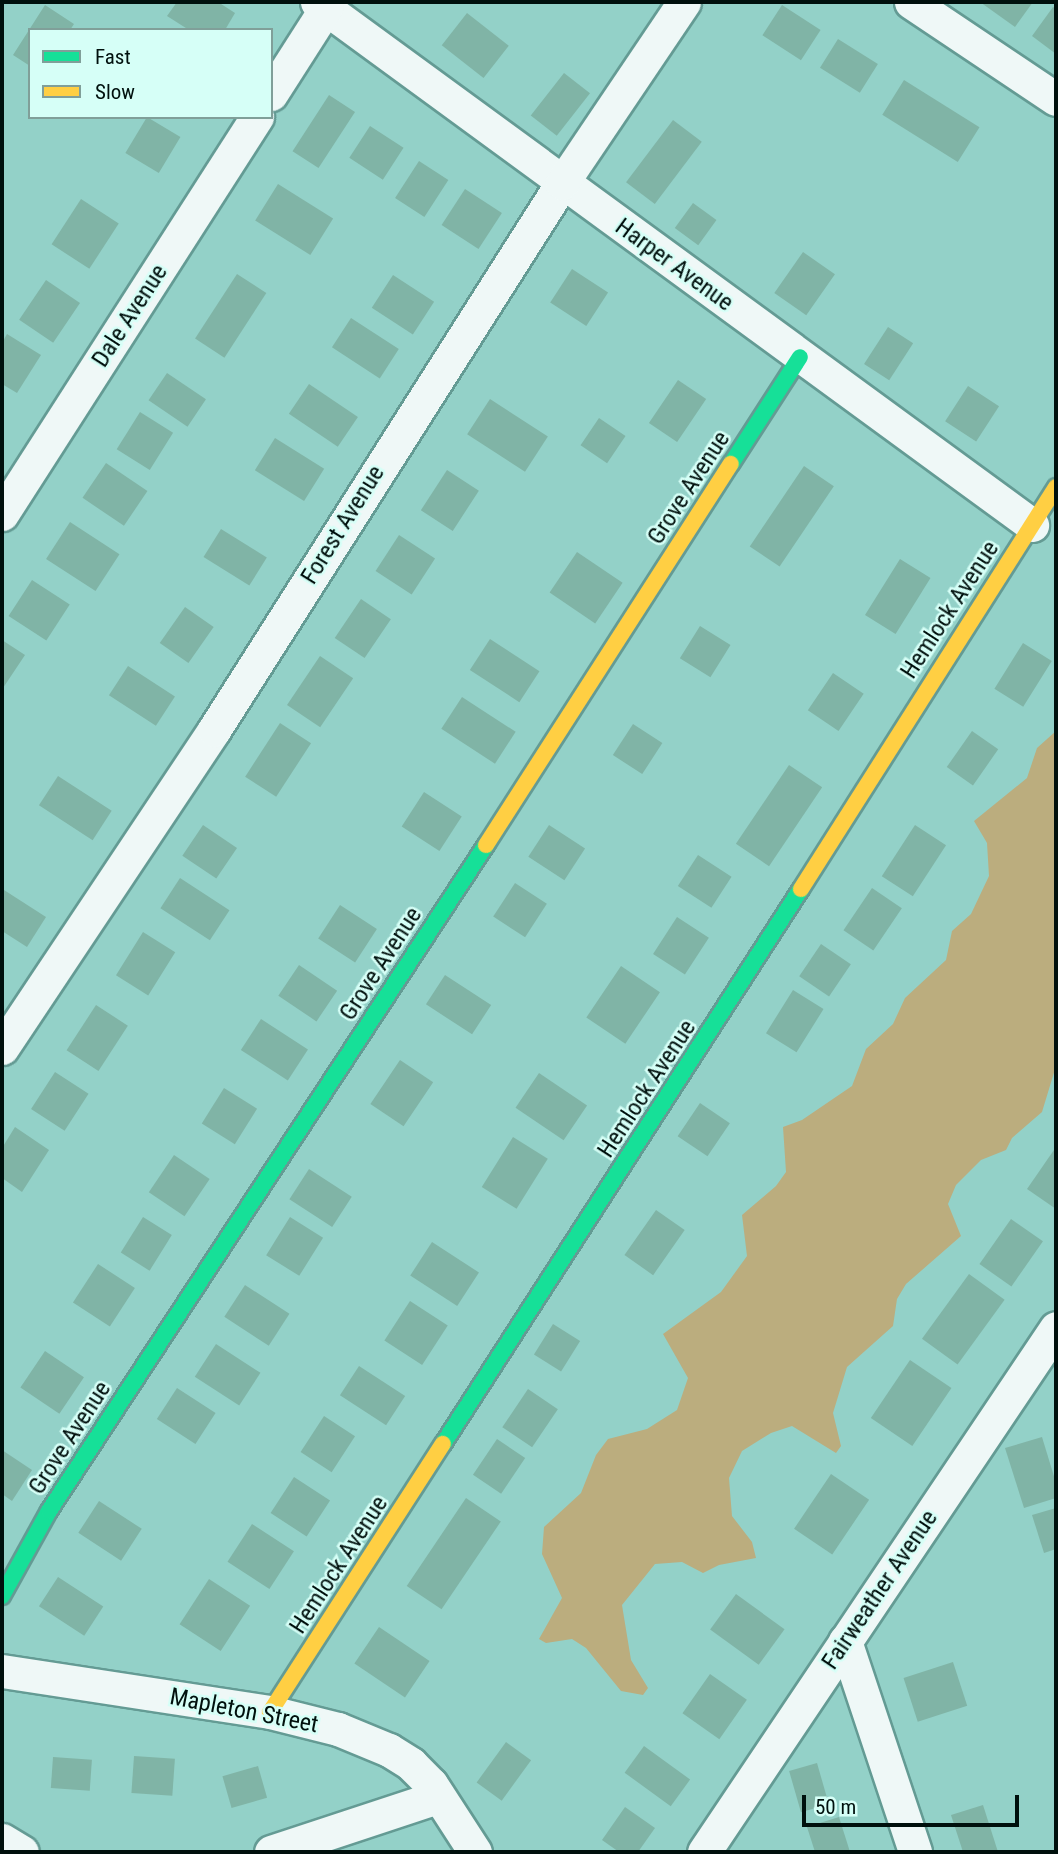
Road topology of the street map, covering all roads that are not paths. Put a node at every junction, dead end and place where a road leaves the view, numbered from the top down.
1 (684, 2) edge
2 (911, 2) edge
3 (322, 5) edge
4 (273, 91) edge
5 (1056, 99) edge
6 (256, 119) edge
7 (562, 183) junction
8 (800, 357) junction
9 (1056, 487) edge
10 (2, 514) edge
11 (1032, 525) junction
12 (2, 1048) edge
13 (1056, 1328) edge
14 (2, 1596) edge
15 (845, 1641) junction
16 (2, 1671) edge
17 (270, 1712) junction
18 (438, 1797) junction
19 (2, 1840) edge
20 (22, 1852) edge
21 (271, 1852) edge
22 (475, 1852) edge
23 (704, 1852) edge
24 (915, 1852) edge

1 - 7 street, Forest Avenue
2 - 5 street
3 - 4 street
3 - 7 street, Harper Avenue
6 - 10 street, Dale Avenue
7 - 8 street, Harper Avenue
7 - 12 street, Forest Avenue
8 - 11 street, Harper Avenue
8 - 14 street, Grove Avenue
9 - 11 street, Hemlock Avenue
11 - 17 street, Hemlock Avenue
13 - 15 street, Fairweather Avenue
15 - 23 street, Fairweather Avenue
15 - 24 street
16 - 17 street, Mapleton Street
17 - 18 street, Mapleton Street
18 - 21 street
18 - 22 street, Mapleton Street
19 - 20 street

